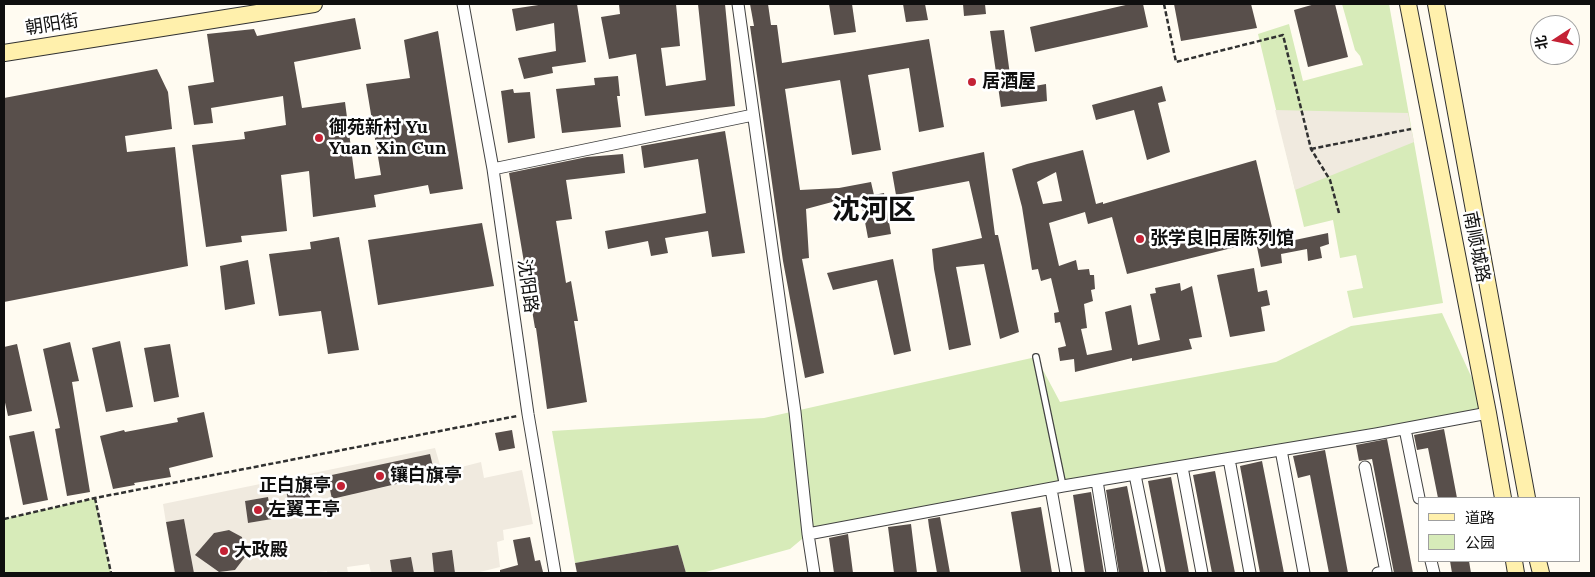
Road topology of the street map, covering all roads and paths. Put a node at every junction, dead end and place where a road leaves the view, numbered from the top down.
1 (314, 4) edge
2 (463, 4) edge
3 (738, 4) edge
4 (1164, 4) edge
5 (1408, 4) edge
6 (1436, 4) edge
7 (4, 54) edge
8 (753, 115) junction
9 (1411, 129) dead end
10 (1311, 149) junction
11 (493, 168) junction
12 (1339, 213) dead end
13 (1036, 358) dead end
14 (1488, 413) junction
15 (528, 414) junction
16 (1405, 429) junction
17 (1281, 450) junction
18 (1229, 459) junction
19 (1182, 467) junction
20 (1365, 467) dead end
21 (1135, 474) junction
22 (1097, 481) junction
23 (1063, 486) junction
24 (1051, 489) junction
25 (1419, 497) edge
26 (1503, 497) edge
27 (1527, 497) edge
28 (95, 498) junction
29 (4, 518) edge
30 (808, 534) junction
31 (110, 573) edge
32 (555, 573) edge
33 (814, 573) edge
34 (1066, 573) edge
35 (1112, 573) edge
36 (1155, 573) edge
37 (1202, 573) edge
38 (1250, 573) edge
39 (1304, 573) edge
40 (1378, 573) edge

1 - 7 main road, 朝阳街
2 - 11 street, 沈阳路
3 - 8 street
4 - 10 path
5 - 14 main road, 南顺城路
6 - 27 main road, 南顺城路
8 - 11 street
8 - 30 street
9 - 10 path
10 - 12 path
11 - 15 street, 沈阳路
13 - 23 lane
14 - 16 street
14 - 26 main road, 南顺城路
15 - 28 path
15 - 32 street, 沈阳路
16 - 17 street
16 - 25 street
17 - 18 street
17 - 39 street
18 - 19 street
18 - 38 street
19 - 21 street
19 - 37 street
20 - 40 street
21 - 22 street
21 - 36 street
22 - 23 street
22 - 35 street
23 - 24 street
24 - 30 street
24 - 34 street
28 - 29 path
28 - 31 path
30 - 33 street

